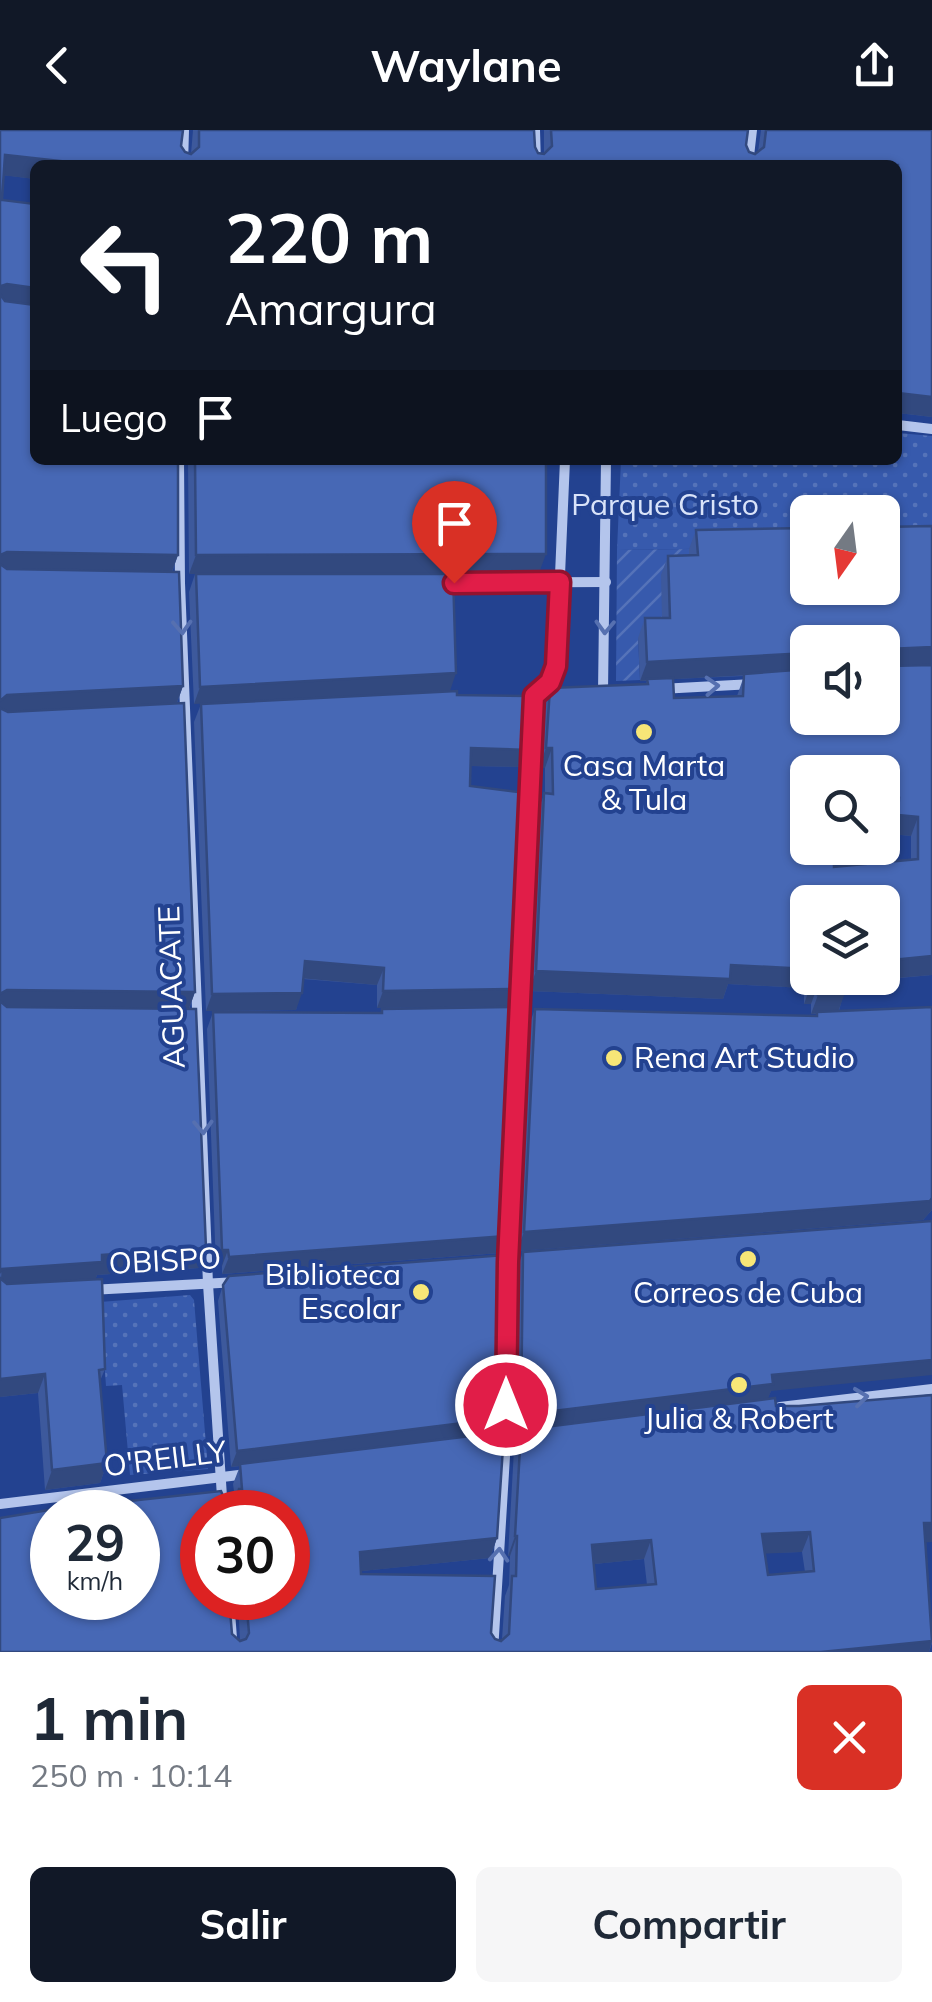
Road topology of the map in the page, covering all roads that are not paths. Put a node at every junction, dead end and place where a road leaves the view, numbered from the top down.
1 (184, 130) edge
2 (535, 130) edge
3 (752, 130) edge
4 (183, 160) edge
5 (536, 160) edge
6 (749, 160) edge
7 (902, 425) edge
8 (932, 429) edge
9 (179, 465) edge
10 (565, 465) edge
11 (606, 465) edge
12 (560, 582) junction
13 (606, 582) junction
14 (162, 583) edge
15 (437, 583) edge
16 (180, 584) junction
17 (200, 584) edge
18 (769, 683) edge
19 (654, 689) edge
20 (616, 691) edge
21 (603, 692) junction
22 (586, 693) edge
23 (551, 695) edge
24 (534, 696) junction
25 (514, 697) edge
26 (205, 714) edge
27 (186, 715) junction
28 (168, 716) edge
29 (502, 1015) edge
30 (521, 1015) junction
31 (541, 1015) edge
32 (179, 1020) edge
33 (199, 1020) junction
34 (218, 1020) edge
35 (527, 1261) edge
36 (508, 1262) junction
37 (489, 1264) edge
38 (246, 1281) edge
39 (208, 1284) junction
40 (76, 1291) edge
41 (932, 1389) edge
42 (758, 1410) edge
43 (526, 1438) edge
44 (506, 1440) junction
45 (487, 1443) edge
46 (258, 1473) edge
47 (220, 1478) junction
48 (221, 1490) edge
49 (0, 1504) edge
50 (231, 1620) edge
51 (233, 1652) edge
52 (492, 1652) edge

1 - 4 street
2 - 5 street
3 - 6 street
7 - 8 street
9 - 16 street, AGUACATE
10 - 12 street
11 - 13 street
12 - 13 street
12 - 15 street
12 - 24 street
13 -> 21 street
14 - 16 street
16 - 17 street
16 -> 27 street, AGUACATE
19 -> 18 street
20 - 21 street
21 - 22 street
23 - 24 street
24 - 25 street
24 - 30 street
26 - 27 street
27 - 28 street
27 - 33 street, AGUACATE
29 - 30 street
30 - 31 street
30 - 36 street
32 - 33 street
33 - 34 street
33 -> 39 street, AGUACATE
35 - 36 street
36 - 37 street
36 - 44 street
38 - 39 street, OBISPO
39 - 40 street, OBISPO
39 - 47 street, AGUACATE
42 -> 41 street
43 - 44 street
44 - 45 street
52 -> 44 street
46 - 47 street, O'REILLY
47 - 48 street, AGUACATE
47 - 49 street, O'REILLY
50 - 51 street

